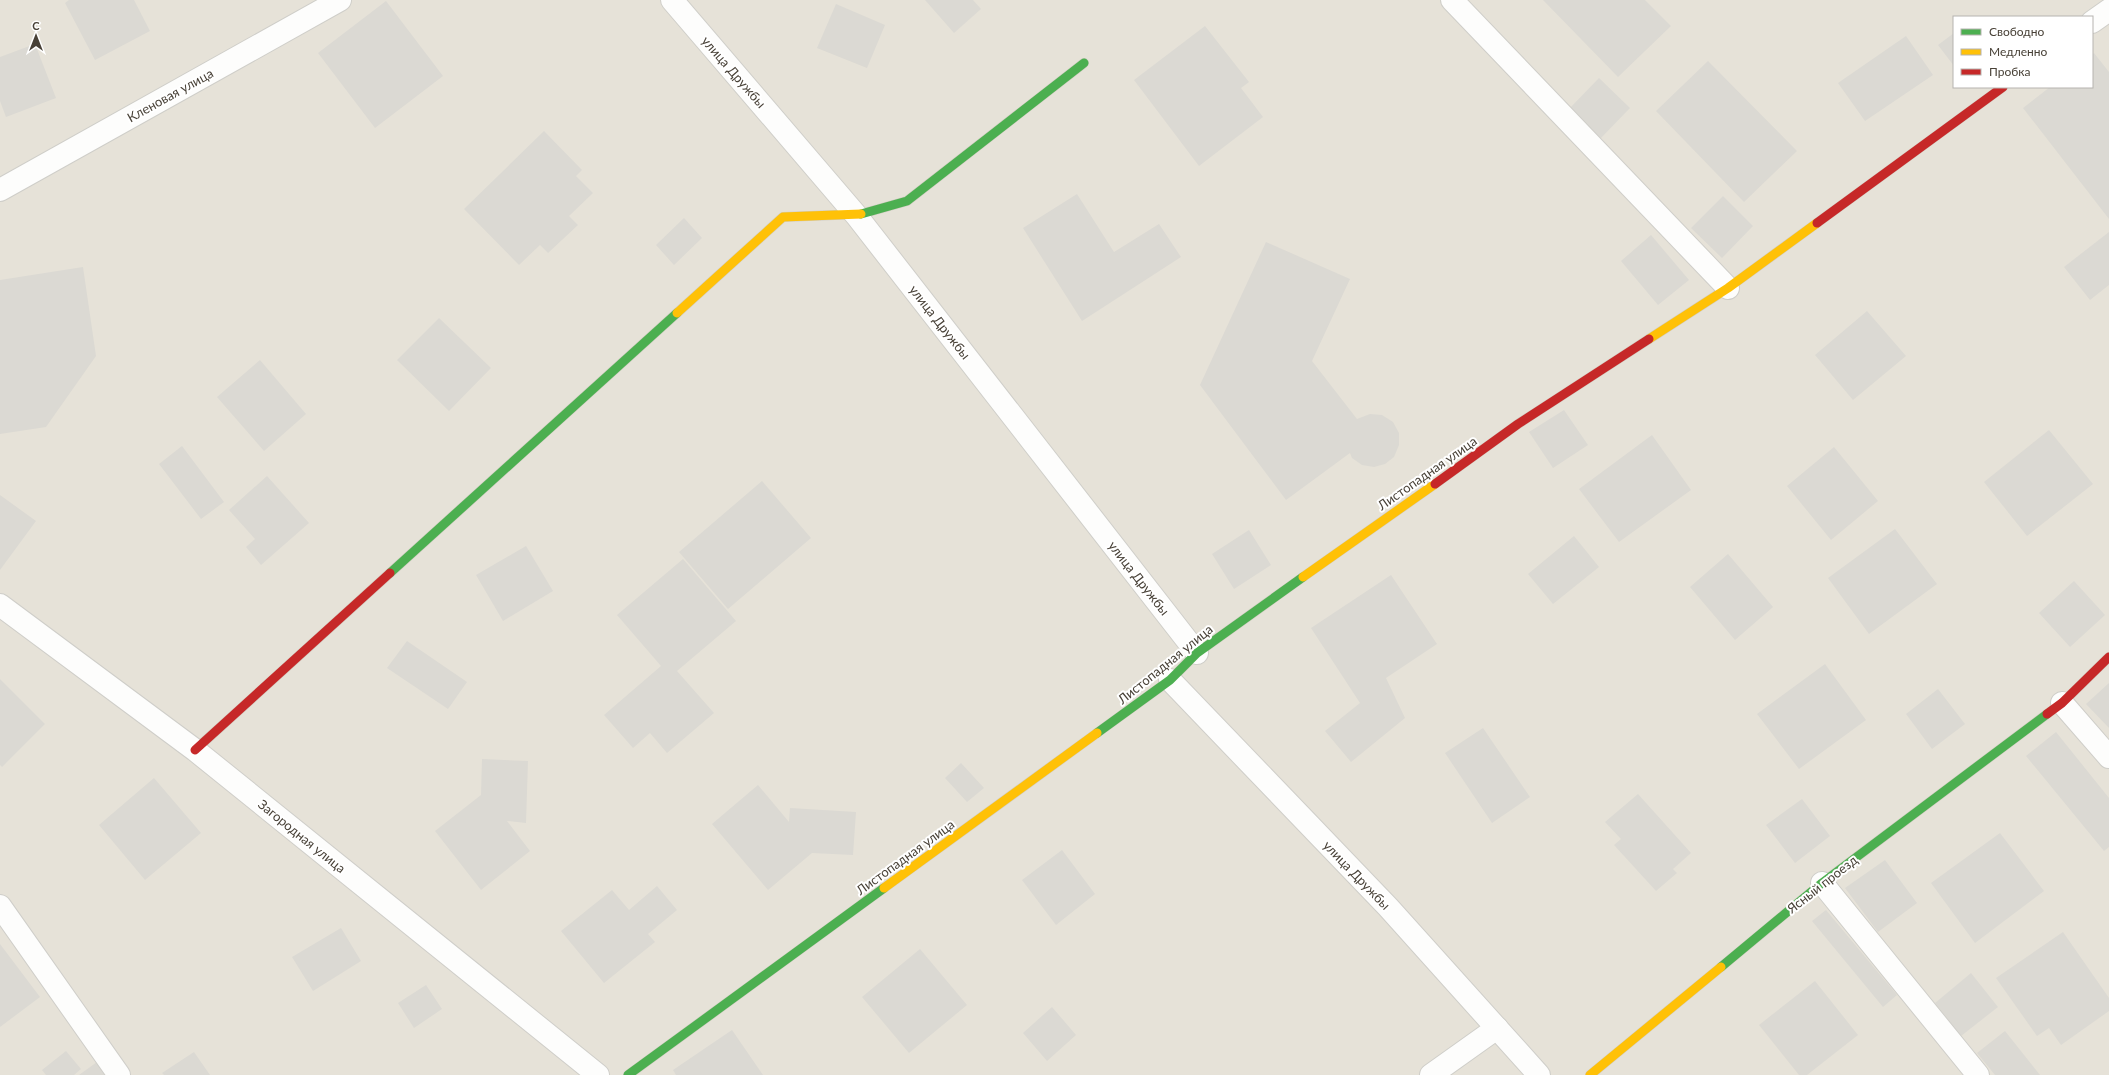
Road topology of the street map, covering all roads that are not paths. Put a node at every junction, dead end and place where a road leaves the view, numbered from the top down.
1 (340, 0) edge
2 (672, 0) edge
3 (1452, 0) edge
4 (2109, 10) edge
5 (2093, 21) edge
6 (1084, 63) dead end
7 (2002, 88) edge
8 (0, 190) edge
9 (856, 215) junction
10 (1728, 288) junction
11 (0, 605) edge
12 (1197, 653) junction
13 (2109, 657) edge
14 (1170, 680) junction
15 (2062, 702) junction
16 (195, 750) junction
17 (2109, 757) edge
18 (1822, 883) junction
19 (0, 906) edge
20 (1497, 1028) junction
21 (119, 1075) edge
22 (598, 1075) edge
23 (628, 1075) edge
24 (1431, 1075) edge
25 (1539, 1075) edge
26 (1590, 1075) edge
27 (1978, 1075) edge

1 - 8 street, Кленовая улица
2 - 9 street, улица Дружбы
3 - 10 street
4 - 5 street
6 - 9 street
7 - 10 street, Листопадная улица
9 - 12 street, улица Дружбы
9 - 16 street
10 - 12 street, Листопадная улица
11 - 16 street, Загородная улица
12 - 14 street, Листопадная улица
13 - 15 street, Ясный проезд
14 - 20 street, улица Дружбы
14 - 23 street, Листопадная улица
15 - 17 street
15 - 18 street, Ясный проезд
16 - 22 street, Загородная улица
18 - 26 street, Ясный проезд
18 - 27 street
19 - 21 street
20 - 24 street
20 - 25 street, улица Дружбы

